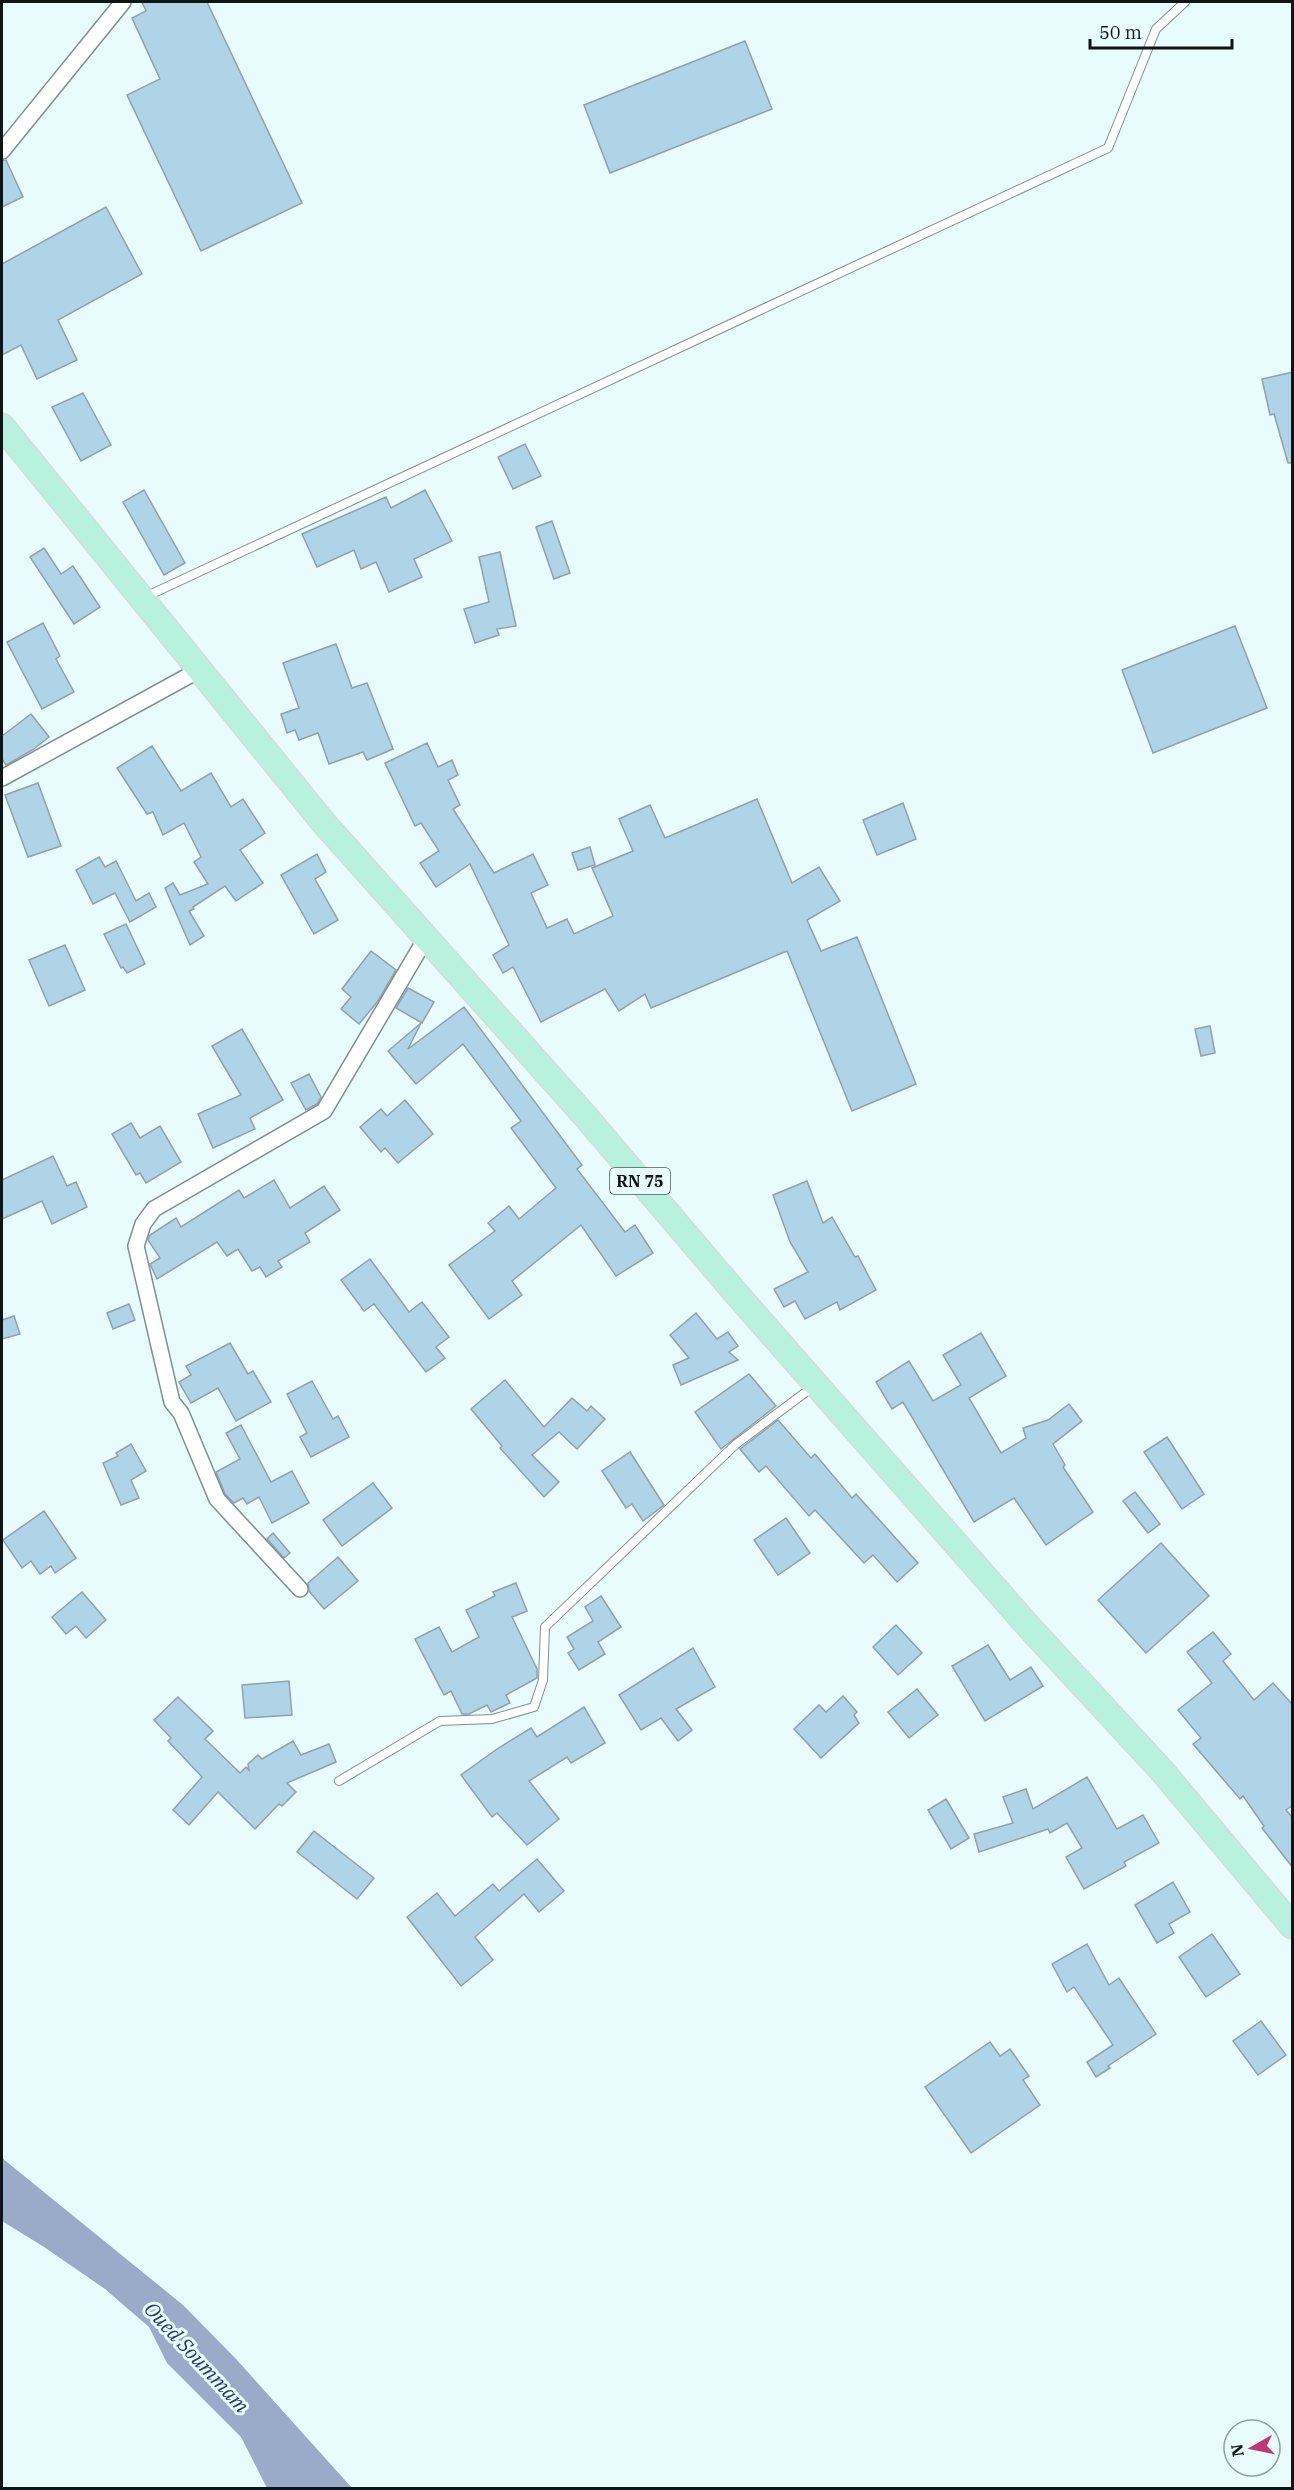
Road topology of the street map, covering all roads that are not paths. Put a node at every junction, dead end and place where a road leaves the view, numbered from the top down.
1 (123, 2) edge
2 (1185, 2) edge
3 (2, 151) edge
4 (2, 426) edge
5 (143, 598) junction
6 (201, 669) junction
7 (2, 778) edge
8 (426, 938) junction
9 (816, 1384) junction
10 (300, 1589) dead end
11 (339, 1781) dead end
12 (1293, 1926) edge

1 - 3 street
2 - 5 lane
4 - 5 main road, RN 75
5 - 6 main road, RN 75
6 - 7 street
6 - 8 main road, RN 75
8 - 9 main road, RN 75
8 - 10 street
9 - 11 lane
9 - 12 main road, RN 75

